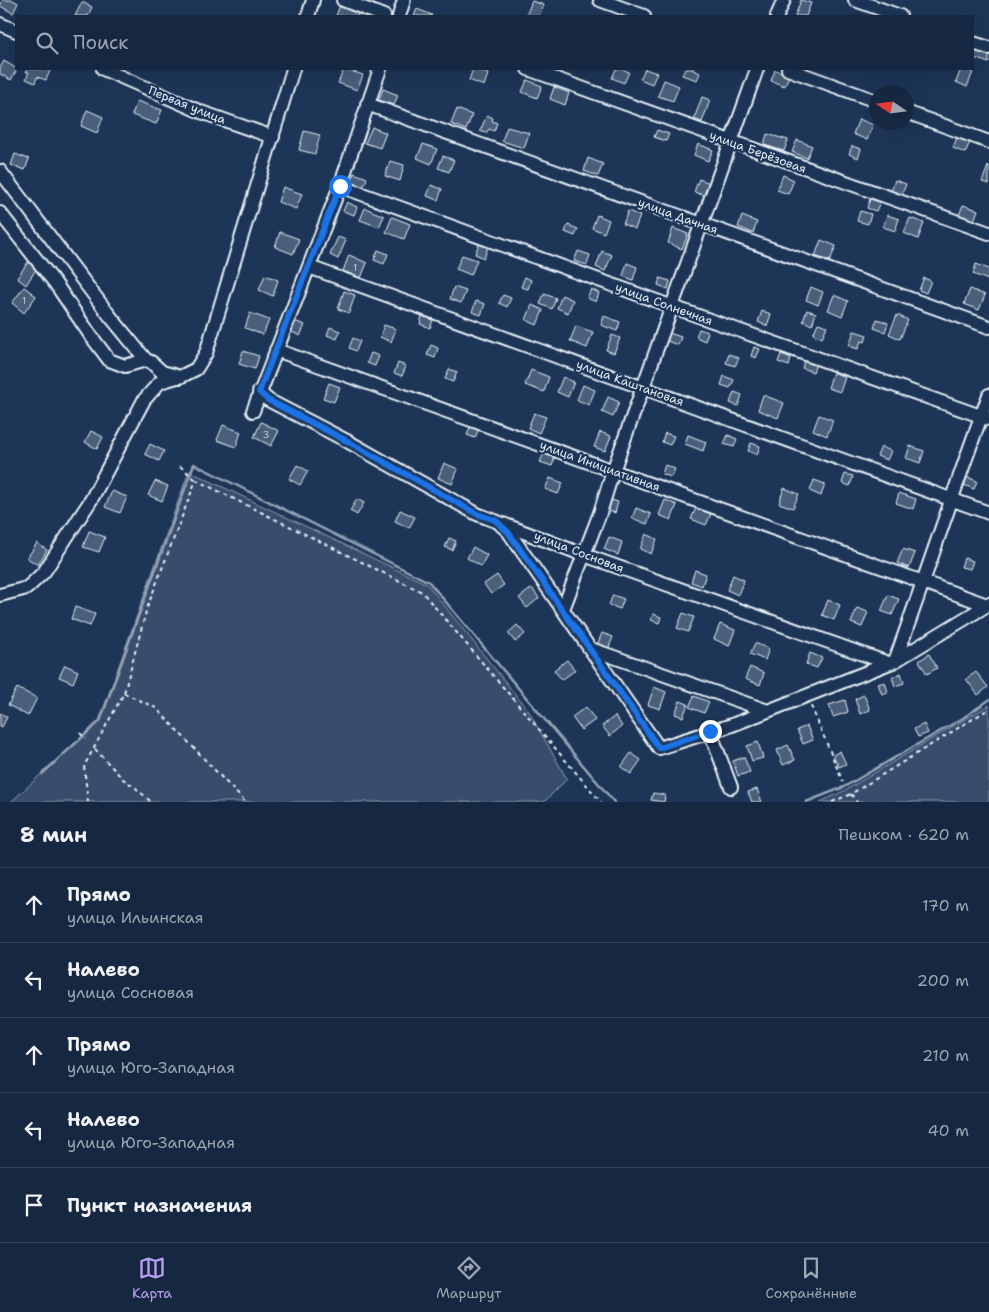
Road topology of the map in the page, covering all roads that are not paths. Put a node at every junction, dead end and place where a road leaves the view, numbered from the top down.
1 (342, 0) edge
2 (404, 0) edge
3 (600, 0) edge
4 (784, 0) edge
5 (855, 0) edge
6 (311, 1) edge
7 (308, 15) edge
8 (381, 15) edge
9 (399, 15) edge
10 (641, 15) edge
11 (777, 15) edge
12 (897, 15) edge
13 (0, 24) edge
14 (15, 31) edge
15 (974, 42) edge
16 (989, 48) edge
17 (105, 70) edge
18 (292, 70) edge
19 (380, 70) edge
20 (531, 70) edge
21 (757, 70) edge
22 (791, 70) edge
23 (869, 98) edge
24 (367, 104) junction
25 (914, 115) edge
26 (272, 137) junction
27 (731, 142) junction
28 (989, 142) edge
29 (0, 171) edge
30 (340, 186) junction
31 (0, 213) edge
32 (702, 225) junction
33 (989, 234) edge
34 (309, 267) junction
35 (673, 307) junction
36 (989, 327) edge
37 (276, 350) junction
38 (146, 360) junction
39 (180, 376) junction
40 (643, 388) junction
41 (259, 392) junction
42 (989, 395) edge
43 (253, 411) dead end
44 (985, 418) edge
45 (614, 470) junction
46 (950, 499) junction
47 (989, 514) edge
48 (495, 520) junction
49 (584, 555) junction
50 (923, 583) junction
51 (0, 595) edge
52 (988, 605) edge
53 (563, 609) junction
54 (591, 649) junction
55 (892, 662) junction
56 (765, 710) junction
57 (710, 731) junction
58 (730, 787) dead end

1 - 8 street
2 - 9 street
3 - 10 street
4 - 11 street
5 - 12 street
6 - 7 street
13 - 14 street
15 - 16 street
17 - 26 street, Первая улица
18 - 26 street
19 - 24 street
20 - 27 street, улица Берёзовая
21 - 27 street
22 - 23 street
24 - 30 street
24 - 32 street, улица Дачная
25 - 28 street
26 - 39 street
27 - 32 street
27 - 33 street, улица Берёзовая
29 - 38 street
30 - 34 street
30 - 35 street, улица Солнечная
31 - 38 street
32 - 35 street
32 - 36 street, улица Дачная
34 - 37 street
34 - 40 street, улица Каштановая
35 - 40 street
35 - 44 street, улица Солнечная
37 - 41 street
37 - 45 street, улица Инициативная
38 - 39 street
39 - 51 street
40 - 45 street
40 - 46 street, улица Каштановая
41 - 43 street
41 - 48 street, улица Сосновая
42 - 44 street
44 - 46 street
45 - 49 street
45 - 50 street, улица Инициативная
46 - 47 street, улица Каштановая
46 - 50 street
48 - 49 street, улица Сосновая
48 - 53 street
49 - 53 street
49 - 55 street, улица Сосновая
50 - 52 street, улица Инициативная
50 - 55 street
52 - 55 street
53 - 54 street
54 - 56 street
54 - 57 street
55 - 56 street
56 - 57 street
57 - 58 street

